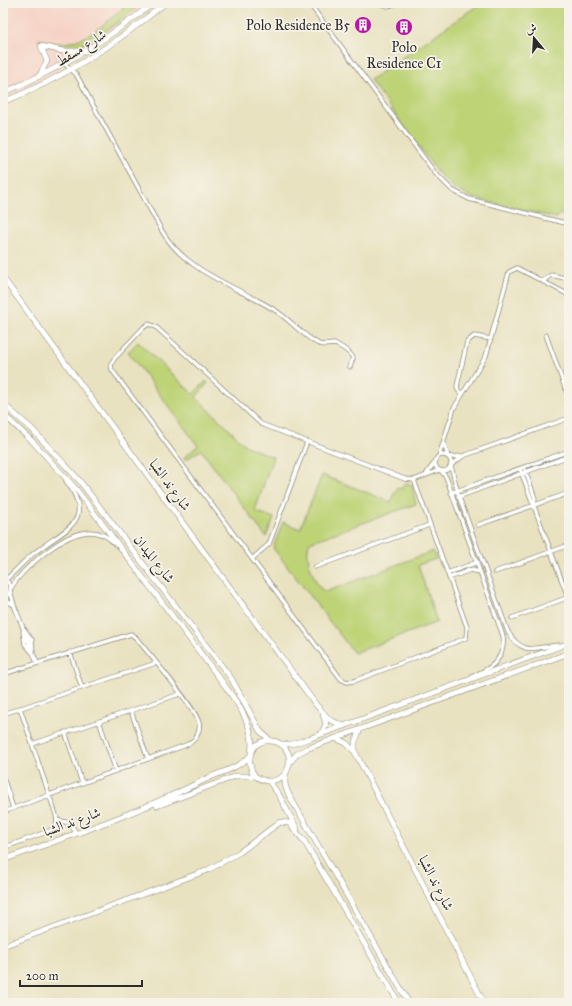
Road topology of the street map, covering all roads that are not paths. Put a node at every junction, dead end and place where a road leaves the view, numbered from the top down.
1 (153, 3) edge
2 (165, 3) edge
3 (309, 3) edge
4 (377, 3) edge
5 (398, 3) edge
6 (85, 51) junction
7 (64, 63) junction
8 (72, 69) junction
9 (38, 78) junction
10 (3, 93) edge
11 (3, 102) edge
12 (569, 224) edge
13 (3, 278) edge
14 (569, 279) edge
15 (543, 281) junction
16 (569, 295) edge
17 (546, 335) dead end
18 (491, 339) junction
19 (350, 367) dead end
20 (462, 395) junction
21 (569, 399) edge
22 (3, 404) edge
23 (3, 414) edge
24 (569, 418) edge
25 (307, 442) junction
26 (444, 442) junction
27 (569, 451) edge
28 (439, 456) junction
29 (463, 456) junction
30 (569, 456) edge
31 (449, 457) junction
32 (435, 462) junction
33 (451, 465) junction
34 (524, 467) junction
35 (520, 469) junction
36 (440, 471) junction
37 (61, 472) junction
38 (526, 472) junction
39 (521, 473) junction
40 (427, 474) junction
41 (414, 480) junction
42 (457, 492) junction
43 (569, 493) edge
44 (452, 494) junction
45 (459, 497) junction
46 (453, 498) junction
47 (534, 505) junction
48 (429, 525) junction
49 (478, 526) dead end
50 (569, 545) edge
51 (551, 551) junction
52 (126, 554) junction
53 (252, 559) junction
54 (477, 562) junction
55 (315, 567) dead end
56 (480, 572) junction
57 (495, 572) dead end
58 (447, 573) junction
59 (449, 578) junction
60 (4, 579) edge
61 (490, 585) junction
62 (10, 589) junction
63 (568, 597) edge
64 (3, 598) edge
65 (14, 605) junction
66 (512, 618) dead end
67 (567, 644) edge
68 (70, 652) junction
69 (569, 653) edge
70 (37, 663) junction
71 (156, 664) junction
72 (3, 674) edge
73 (468, 680) junction
74 (82, 688) junction
75 (180, 694) junction
76 (317, 706) junction
77 (20, 708) junction
78 (131, 710) junction
79 (3, 714) edge
80 (99, 721) junction
81 (344, 726) junction
82 (360, 729) junction
83 (65, 732) junction
84 (321, 734) junction
85 (335, 738) junction
86 (271, 741) junction
87 (32, 744) junction
88 (280, 744) junction
89 (355, 752) junction
90 (250, 755) junction
91 (148, 759) junction
92 (290, 763) junction
93 (116, 771) junction
94 (285, 774) junction
95 (255, 776) junction
96 (3, 777) edge
97 (269, 781) junction
98 (82, 783) junction
99 (48, 795) junction
100 (148, 807) junction
101 (13, 808) junction
102 (3, 812) edge
103 (57, 820) junction
104 (76, 833) junction
105 (304, 841) junction
106 (3, 848) edge
107 (3, 860) edge
108 (3, 946) edge
109 (399, 1003) edge
110 (409, 1003) edge
111 (484, 1003) edge

1 - 6 street, شارع مسقط
2 - 8 street, شارع مسقط
3 - 12 street
4 - 5 street
6 - 7 street, شارع مسقط
6 - 9 street
7 - 8 street
7 - 9 street, شارع مسقط
8 - 11 street, شارع مسقط
8 - 19 street
9 - 10 street, شارع مسقط
13 - 76 street, شارع ند الشبا
14 - 15 street
15 - 16 street
15 - 18 street
17 - 21 street
18 - 20 street
18 - 20 street
20 - 26 street
22 - 86 street, شارع الميدان
23 - 37 street, شارع الميدان
24 - 29 street
25 - 41 street
25 - 53 street
25 - 53 street
26 - 28 street
26 - 31 street
27 - 34 street
28 - 31 street
28 - 32 street
29 - 31 street
29 - 33 street
30 - 38 street
31 - 33 street
32 - 36 street
32 - 40 street
33 - 36 street
33 - 42 street
34 - 35 street
34 - 38 street
35 - 39 street
35 - 42 street
36 - 40 street
36 - 44 street
37 - 52 street, شارع الميدان
37 - 60 street
38 - 39 street
38 - 47 street
39 - 45 street
39 - 47 street
40 - 41 street
41 - 48 street
42 - 44 street
42 - 45 street
43 - 47 street
44 - 46 street
45 - 46 street
45 - 61 street
46 - 54 street
47 - 49 street
47 - 51 street
48 - 55 street
48 - 58 street
50 - 51 street
51 - 57 street
51 - 63 street
52 - 62 street
52 - 90 street, شارع الميدان
53 - 59 street
54 - 56 street
54 - 58 street
54 - 61 street
56 - 59 street
56 - 73 street
58 - 59 street
60 - 62 street
61 - 67 street
62 - 64 street
62 - 65 street
63 - 66 street
64 - 65 street
65 - 70 street
67 - 73 street
68 - 70 street
68 - 71 street
68 - 74 street
69 - 82 street
70 - 72 street
71 - 74 street
71 - 75 street
73 - 81 street
74 - 77 street
75 - 78 street
75 - 91 street
76 - 81 street, شارع ند الشبا
76 - 84 street, شارع ند الشبا
77 - 79 street
77 - 87 street
78 - 80 street
78 - 91 street
80 - 83 street
80 - 93 street
81 - 84 street
82 - 85 street
82 - 89 street
83 - 87 street
83 - 98 street
84 - 88 street
85 - 89 street
85 - 92 street
86 - 88 street
86 - 90 street
87 - 99 street
88 - 92 street
89 - 111 street, شارع ند الشبا
90 - 95 street
90 - 100 street, شارع ند الشبا
91 - 93 street
92 - 94 street
93 - 98 street
94 - 97 street
94 - 110 street
95 - 97 street
95 - 100 street, شارع ند الشبا
96 - 101 street
97 - 105 street
98 - 99 street
99 - 101 street
99 - 103 street
100 - 104 street, شارع ند الشبا
101 - 102 street
103 - 104 street
103 - 106 street
104 - 107 street, شارع ند الشبا
105 - 108 street
105 - 109 street

